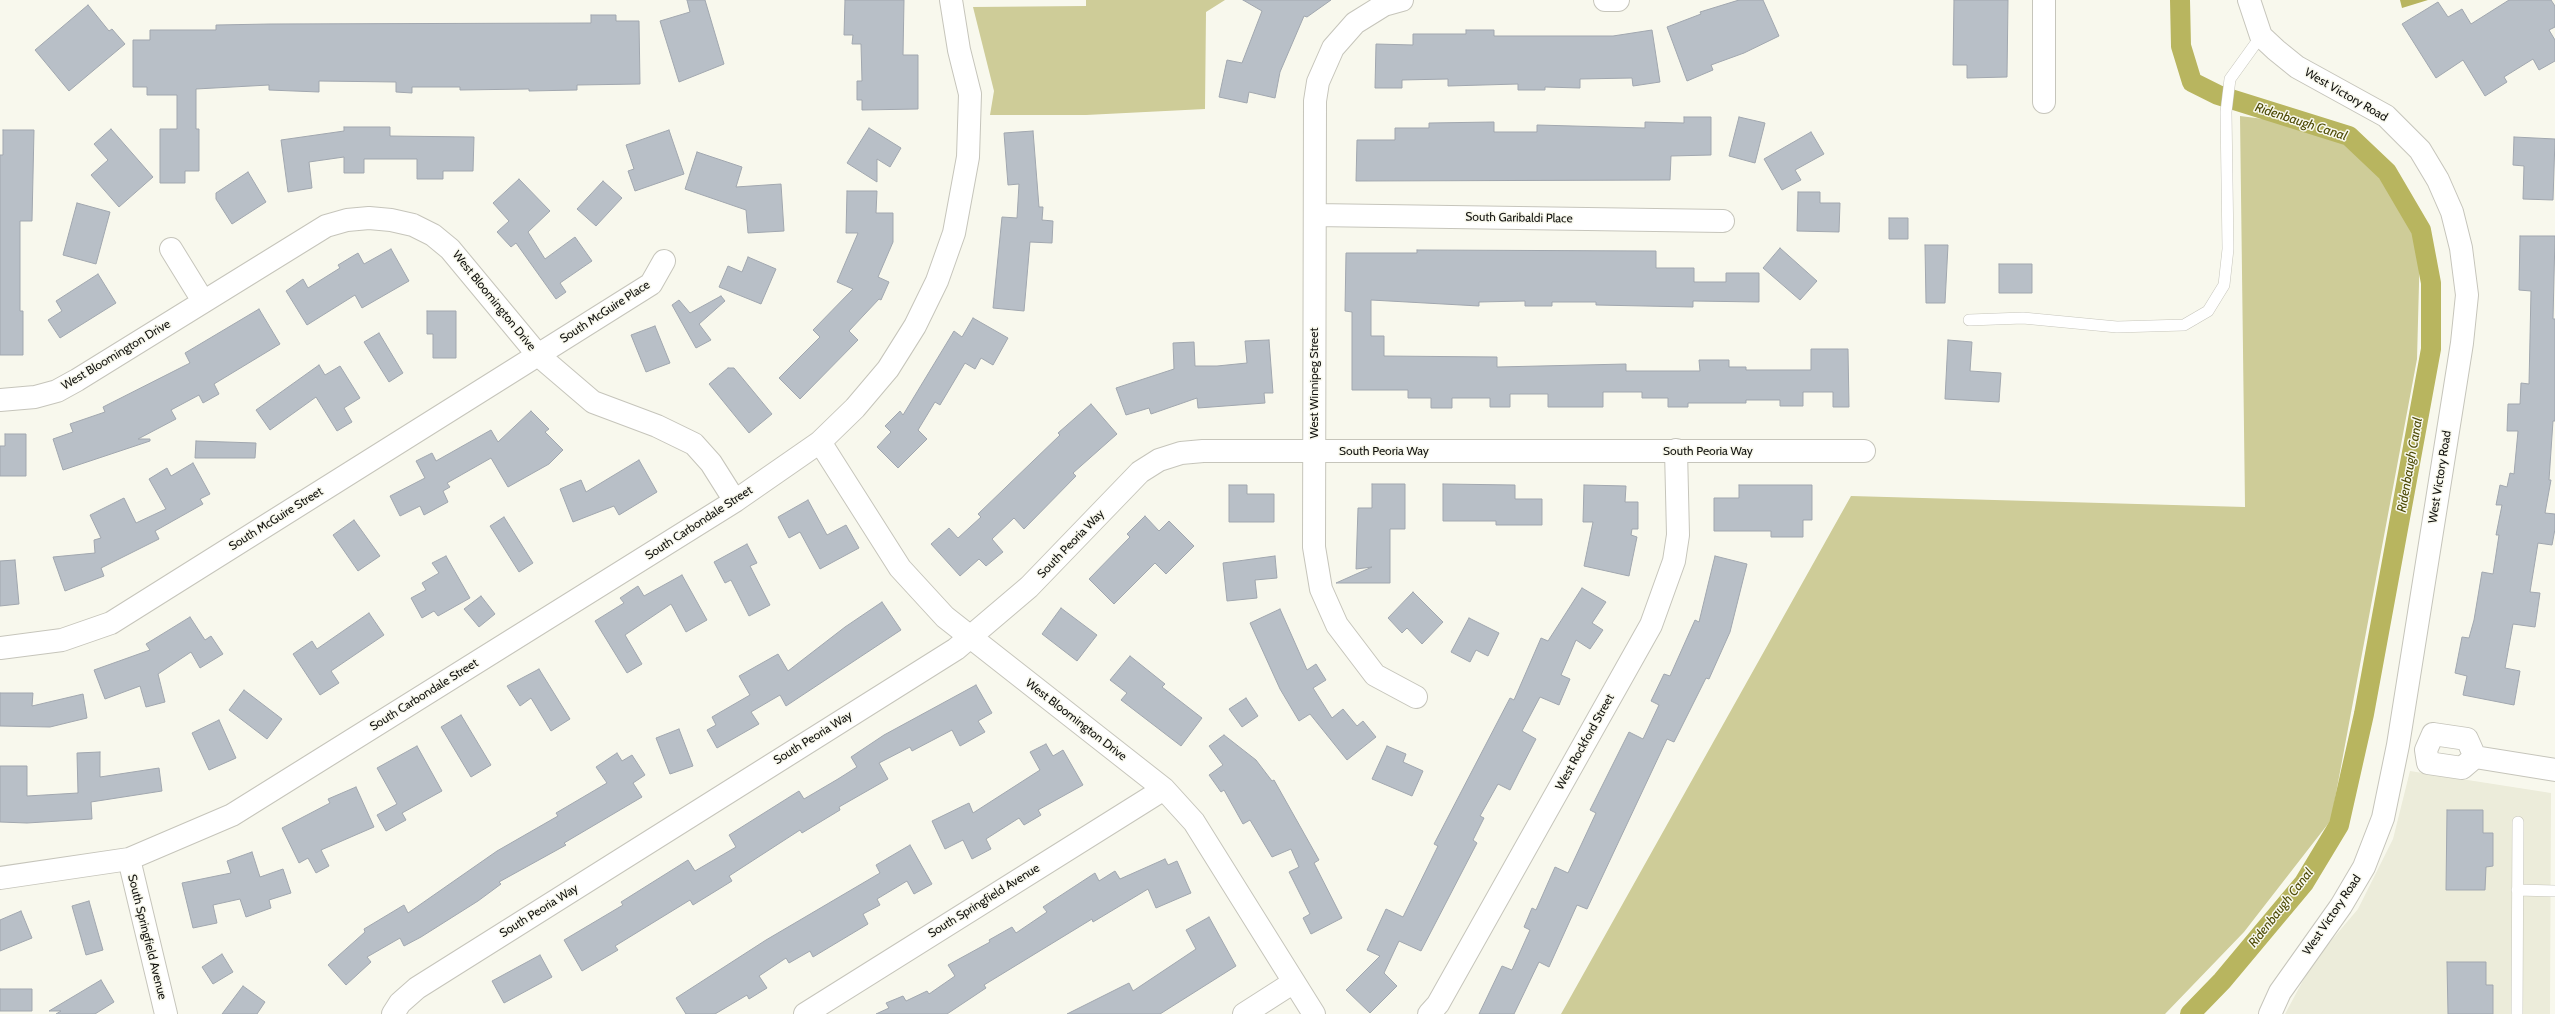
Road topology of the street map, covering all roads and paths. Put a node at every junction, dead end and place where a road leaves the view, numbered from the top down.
1 (951, 0) edge
2 (1402, 0) edge
3 (1605, 0) edge
4 (1618, 0) edge
5 (2044, 0) edge
6 (2249, 0) edge
7 (2261, 36) junction
8 (2044, 102) dead end
9 (1314, 215) junction
10 (1723, 221) dead end
11 (171, 249) dead end
12 (664, 261) dead end
13 (203, 301) junction
14 (1969, 320) dead end
15 (538, 355) junction
16 (0, 400) edge
17 (820, 442) junction
18 (1676, 450) junction
19 (1314, 451) junction
20 (1864, 451) dead end
21 (735, 501) junction
22 (971, 635) junction
23 (0, 648) edge
24 (1416, 697) dead end
25 (2398, 745) junction
26 (2426, 750) junction
27 (2475, 757) junction
28 (2555, 770) edge
29 (1164, 789) junction
30 (2518, 822) dead end
31 (129, 859) junction
32 (0, 878) edge
33 (2517, 890) junction
34 (2555, 891) edge
35 (1294, 982) junction
36 (166, 1014) edge
37 (393, 1014) edge
38 (805, 1014) edge
39 (1244, 1014) edge
40 (1314, 1014) edge
41 (1429, 1014) edge
42 (2270, 1014) edge
43 (2517, 1014) edge

1 - 17 street, South Carbondale Street
2 - 9 street, West Winnipeg Street
3 - 4 street
5 - 8 street
6 - 7 street
7 - 14 lane
7 - 25 street, West Victory Road
9 - 10 street, South Garibaldi Place
9 - 19 street, West Winnipeg Street
11 - 13 street
12 - 15 street, South McGuire Place
13 - 15 street, West Bloomington Drive
13 - 16 street, West Bloomington Drive
15 - 21 street, West Bloomington Drive
15 - 23 street, South McGuire Street
17 - 21 street, South Carbondale Street
17 - 22 street, West Bloomington Drive
18 - 19 street, South Peoria Way
18 - 20 street, South Peoria Way
18 - 41 street, West Rockford Street
19 - 22 street, South Peoria Way
19 - 24 street, West Winnipeg Street
21 - 31 street, South Carbondale Street
22 - 29 street, West Bloomington Drive
22 - 37 street, South Peoria Way
25 - 26 street
25 - 42 street, West Victory Road
26 - 27 street
26 - 27 street
27 - 28 street
29 - 35 street, West Bloomington Drive
29 - 38 street, South Springfield Avenue
30 - 33 lane
31 - 32 street, South Carbondale Street
31 - 36 street, South Springfield Avenue
33 - 34 lane
33 - 43 lane
35 - 39 street
35 - 40 street, West Bloomington Drive

